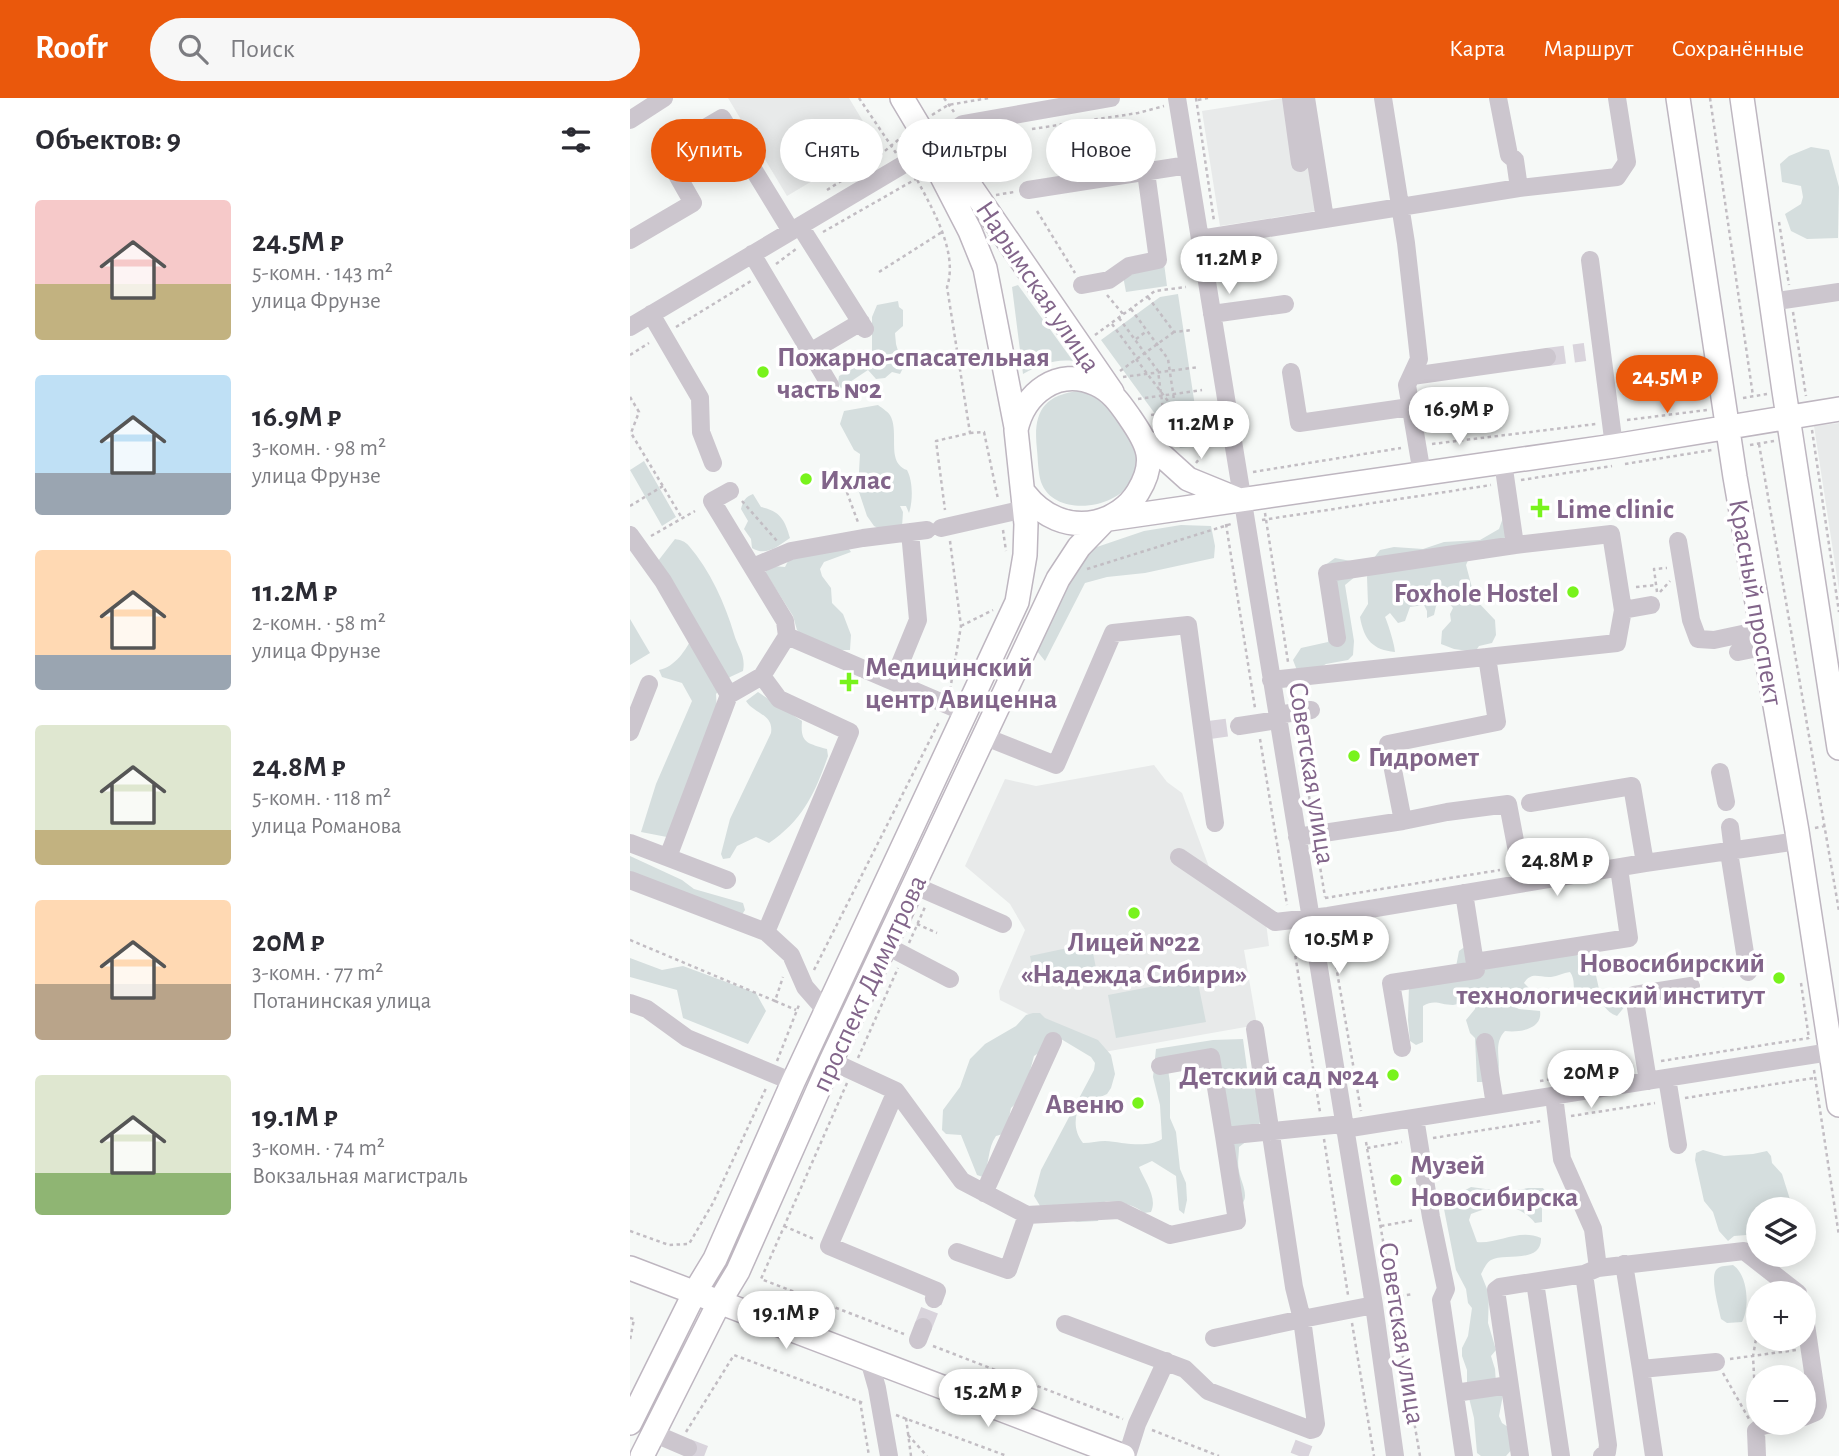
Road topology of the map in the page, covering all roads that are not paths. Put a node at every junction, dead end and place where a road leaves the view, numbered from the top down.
1 (664, 98) edge
2 (902, 98) edge
3 (1111, 98) edge
4 (1291, 98) edge
5 (1306, 98) edge
6 (1382, 98) edge
7 (1498, 98) edge
8 (1617, 98) edge
9 (1678, 98) edge
10 (1742, 98) edge
11 (1177, 100) edge
12 (913, 119) edge
13 (991, 119) edge
14 (630, 120) edge
15 (1300, 163) dead end
16 (1188, 165) junction
17 (897, 169) edge
18 (1156, 170) edge
19 (946, 182) edge
20 (969, 182) edge
21 (1105, 182) edge
22 (1147, 182) edge
23 (1519, 188) junction
24 (1028, 190) road end
25 (1400, 207) junction
26 (1325, 219) junction
27 (800, 232) junction
28 (1200, 239) junction
29 (630, 240) edge
30 (752, 254) junction
31 (1590, 260) dead end
32 (1082, 285) road end
33 (1839, 292) edge
34 (1781, 300) junction
35 (1285, 304) dead end
36 (651, 314) junction
37 (1212, 314) junction
38 (630, 327) edge
39 (817, 348) dead end
40 (1547, 357) tunnel mouth
41 (1291, 372) dead end
42 (1412, 376) junction
43 (830, 385) dead end
44 (1128, 400) junction
45 (1410, 407) junction
46 (1839, 410) edge
47 (1797, 423) junction
48 (1016, 430) junction
49 (1159, 435) junction
50 (1729, 438) junction
51 (1614, 446) junction
52 (713, 463) dead end
53 (1504, 472) junction
54 (1422, 474) junction
55 (730, 491) road end
56 (1025, 502) junction
57 (1234, 513) junction
58 (1106, 519) junction
59 (932, 529) junction
60 (633, 540) edge
61 (1678, 541) dead end
62 (1515, 545) junction
63 (753, 567) junction
64 (1651, 605) dead end
65 (1623, 610) junction
66 (788, 636) junction
67 (1337, 638) dead end
68 (1762, 638) junction
69 (1738, 652) dead end
70 (1487, 657) junction
71 (762, 677) junction
72 (1271, 680) junction
73 (892, 681) junction
74 (649, 684) dead end
75 (729, 695) junction
76 (957, 709) junction
77 (1311, 710) dead end
78 (1278, 718) junction
79 (1239, 726) tunnel mouth
80 (630, 732) edge
81 (983, 736) junction
82 (1839, 748) edge
83 (1720, 772) dead end
84 (1726, 802) dead end
85 (1530, 803) dead end
86 (1403, 821) junction
87 (1215, 823) dead end
88 (1730, 827) dead end
89 (1804, 835) junction
90 (1297, 836) junction
91 (630, 843) edge
92 (1731, 851) junction
93 (668, 857) junction
94 (1179, 857) dead end
95 (1645, 863) junction
96 (1619, 868) junction
97 (630, 880) edge
98 (727, 880) dead end
99 (1523, 883) junction
100 (913, 885) junction
101 (1464, 893) junction
102 (1319, 917) junction
103 (1003, 924) dead end
104 (766, 932) junction
105 (885, 945) junction
106 (1475, 962) junction
107 (1748, 972) dead end
108 (950, 979) dead end
109 (1692, 986) dead end
110 (630, 1003) edge
111 (826, 1012) junction
112 (1255, 1029) dead end
113 (1053, 1041) dead end
114 (1485, 1042) dead end
115 (1402, 1048) dead end
116 (1822, 1060) junction
117 (831, 1061) junction
118 (1160, 1066) dead end
119 (1647, 1073) junction
120 (783, 1078) junction
121 (1667, 1078) junction
122 (895, 1091) junction
123 (1554, 1096) junction
124 (1495, 1105) junction
125 (1839, 1105) edge
126 (1415, 1118) junction
127 (1344, 1126) junction
128 (1270, 1130) junction
129 (1224, 1136) junction
130 (1678, 1145) dead end
131 (984, 1193) junction
132 (1027, 1214) junction
133 (957, 1252) dead end
134 (1624, 1264) junction
135 (630, 1268) edge
136 (1591, 1271) junction
137 (1783, 1281) edge
138 (1535, 1282) junction
139 (695, 1292) junction
140 (934, 1299) dead end
141 (720, 1301) junction
142 (1374, 1305) junction
143 (1302, 1319) junction
144 (1065, 1324) dead end
145 (1214, 1338) dead end
146 (869, 1360) junction
147 (1166, 1361) junction
148 (1716, 1362) road end
149 (1641, 1369) junction
150 (1509, 1384) junction
151 (1816, 1392) edge
152 (1455, 1393) junction
153 (1816, 1412) edge
154 (630, 1423) edge
155 (653, 1433) junction
156 (1756, 1435) edge
157 (683, 1446) tunnel mouth
158 (642, 1456) edge
159 (889, 1456) edge
160 (1125, 1456) edge
161 (1395, 1456) edge
162 (1464, 1456) edge
163 (1520, 1456) edge
164 (1561, 1456) edge
165 (1602, 1456) edge
166 (1654, 1456) edge
167 (1758, 1456) edge

1 - 14 street
2 - 12 main road, Нарымская улица
3 - 13 street
4 - 15 street
5 - 26 street
6 - 25 street
7 - 23 street
8 - 23 street
9 - 50 main road, Красный проспект
10 - 34 main road, Красный проспект
11 - 16 street, Советская улица
16 - 18 street
16 - 28 street, Советская улица
17 - 27 street
19 - 48 main road, Нарымская улица
20 - 44 main road, Нарымская улица
21 - 24 street
22 - 32 street
23 - 25 street
25 - 26 street
25 - 42 street
26 - 28 street
27 - 29 street
27 - 30 street
27 - 39 street
28 - 37 street, Советская улица
30 - 36 street
30 - 43 street
31 - 51 street
33 - 34 street
34 - 47 main road, Красный проспект
35 - 37 street
36 - 38 street
36 - 52 street
37 - 57 street, Советская улица
40 - 42 street
41 - 45 street
42 - 45 street
44 - 48 main road
44 - 49 main road
45 - 54 street
46 - 47 main road
47 - 50 main road
47 - 82 main road, Красный проспект
48 - 56 main road
49 - 57 main road
49 - 58 main road
50 - 51 main road
50 - 68 main road, Красный проспект
51 - 53 main road
53 - 54 main road
53 - 62 street
54 - 57 main road
55 - 63 street
56 - 58 main road
56 - 59 street
56 - 76 main road, проспект Димитрова
57 - 58 main road
57 - 72 street, Советская улица
58 - 81 main road, проспект Димитрова
59 - 63 street
59 - 73 street
60 - 75 street
61 - 68 street
62 - 65 street
62 - 67 street
63 - 66 street
64 - 65 street
65 - 70 street
66 - 71 street
66 - 73 street
68 - 69 street
68 - 89 main road, Красный проспект
70 - 72 street
70 - 86 street
71 - 75 street
71 - 104 street
72 - 78 street, Советская улица
73 - 76 street
74 - 80 street
75 - 93 street
76 - 111 main road, проспект Димитрова
77 - 78 street
78 - 79 street
78 - 90 street, Советская улица
81 - 87 street
81 - 100 main road, проспект Димитрова
83 - 84 street
85 - 95 street
86 - 90 street
86 - 99 street
88 - 92 street
89 - 92 street
89 - 116 main road, Красный проспект
90 - 102 street, Советская улица
91 - 93 street
92 - 95 street
92 - 107 street
93 - 98 street
94 - 102 street
95 - 96 street
96 - 99 street
96 - 106 street
97 - 104 street
99 - 101 street
100 - 103 street
100 - 105 main road, проспект Димитрова
101 - 102 street
101 - 106 street
102 - 127 street, Советская улица
104 - 111 street
105 - 108 street
105 - 117 main road, проспект Димитрова
106 - 115 street
109 - 119 street
110 - 120 street
111 - 120 main road, проспект Димитрова
112 - 128 street
113 - 131 street
114 - 124 street
116 - 121 street
116 - 125 main road, Красный проспект
117 - 122 street
117 - 141 main road, проспект Димитрова
118 - 129 street
119 - 121 street
119 - 123 street
120 - 139 main road, проспект Димитрова
121 - 130 street
122 - 131 street
122 - 140 street
123 - 124 street
123 - 136 street
124 - 126 street
126 - 127 street
126 - 152 street
127 - 128 street
127 - 142 street, Советская улица
128 - 129 street
128 - 143 street
129 - 132 street
131 - 132 street
132 - 133 street
134 - 136 street
134 - 137 street
134 - 149 street
135 - 139 main road
136 - 138 street
136 - 165 street
138 - 150 street
138 - 164 street
139 - 141 main road
139 - 154 main road, проспект Димитрова
141 - 146 main road
141 - 155 main road, проспект Димитрова
142 - 143 street
142 - 161 street, Советская улица
143 - 145 street
143 - 147 street
144 - 147 street
146 - 159 street
146 - 160 main road
147 - 160 street
148 - 149 street
149 - 166 street
150 - 152 street
150 - 163 street
151 - 153 street
152 - 162 street
155 - 157 street
155 - 158 main road, проспект Димитрова
156 - 167 street

